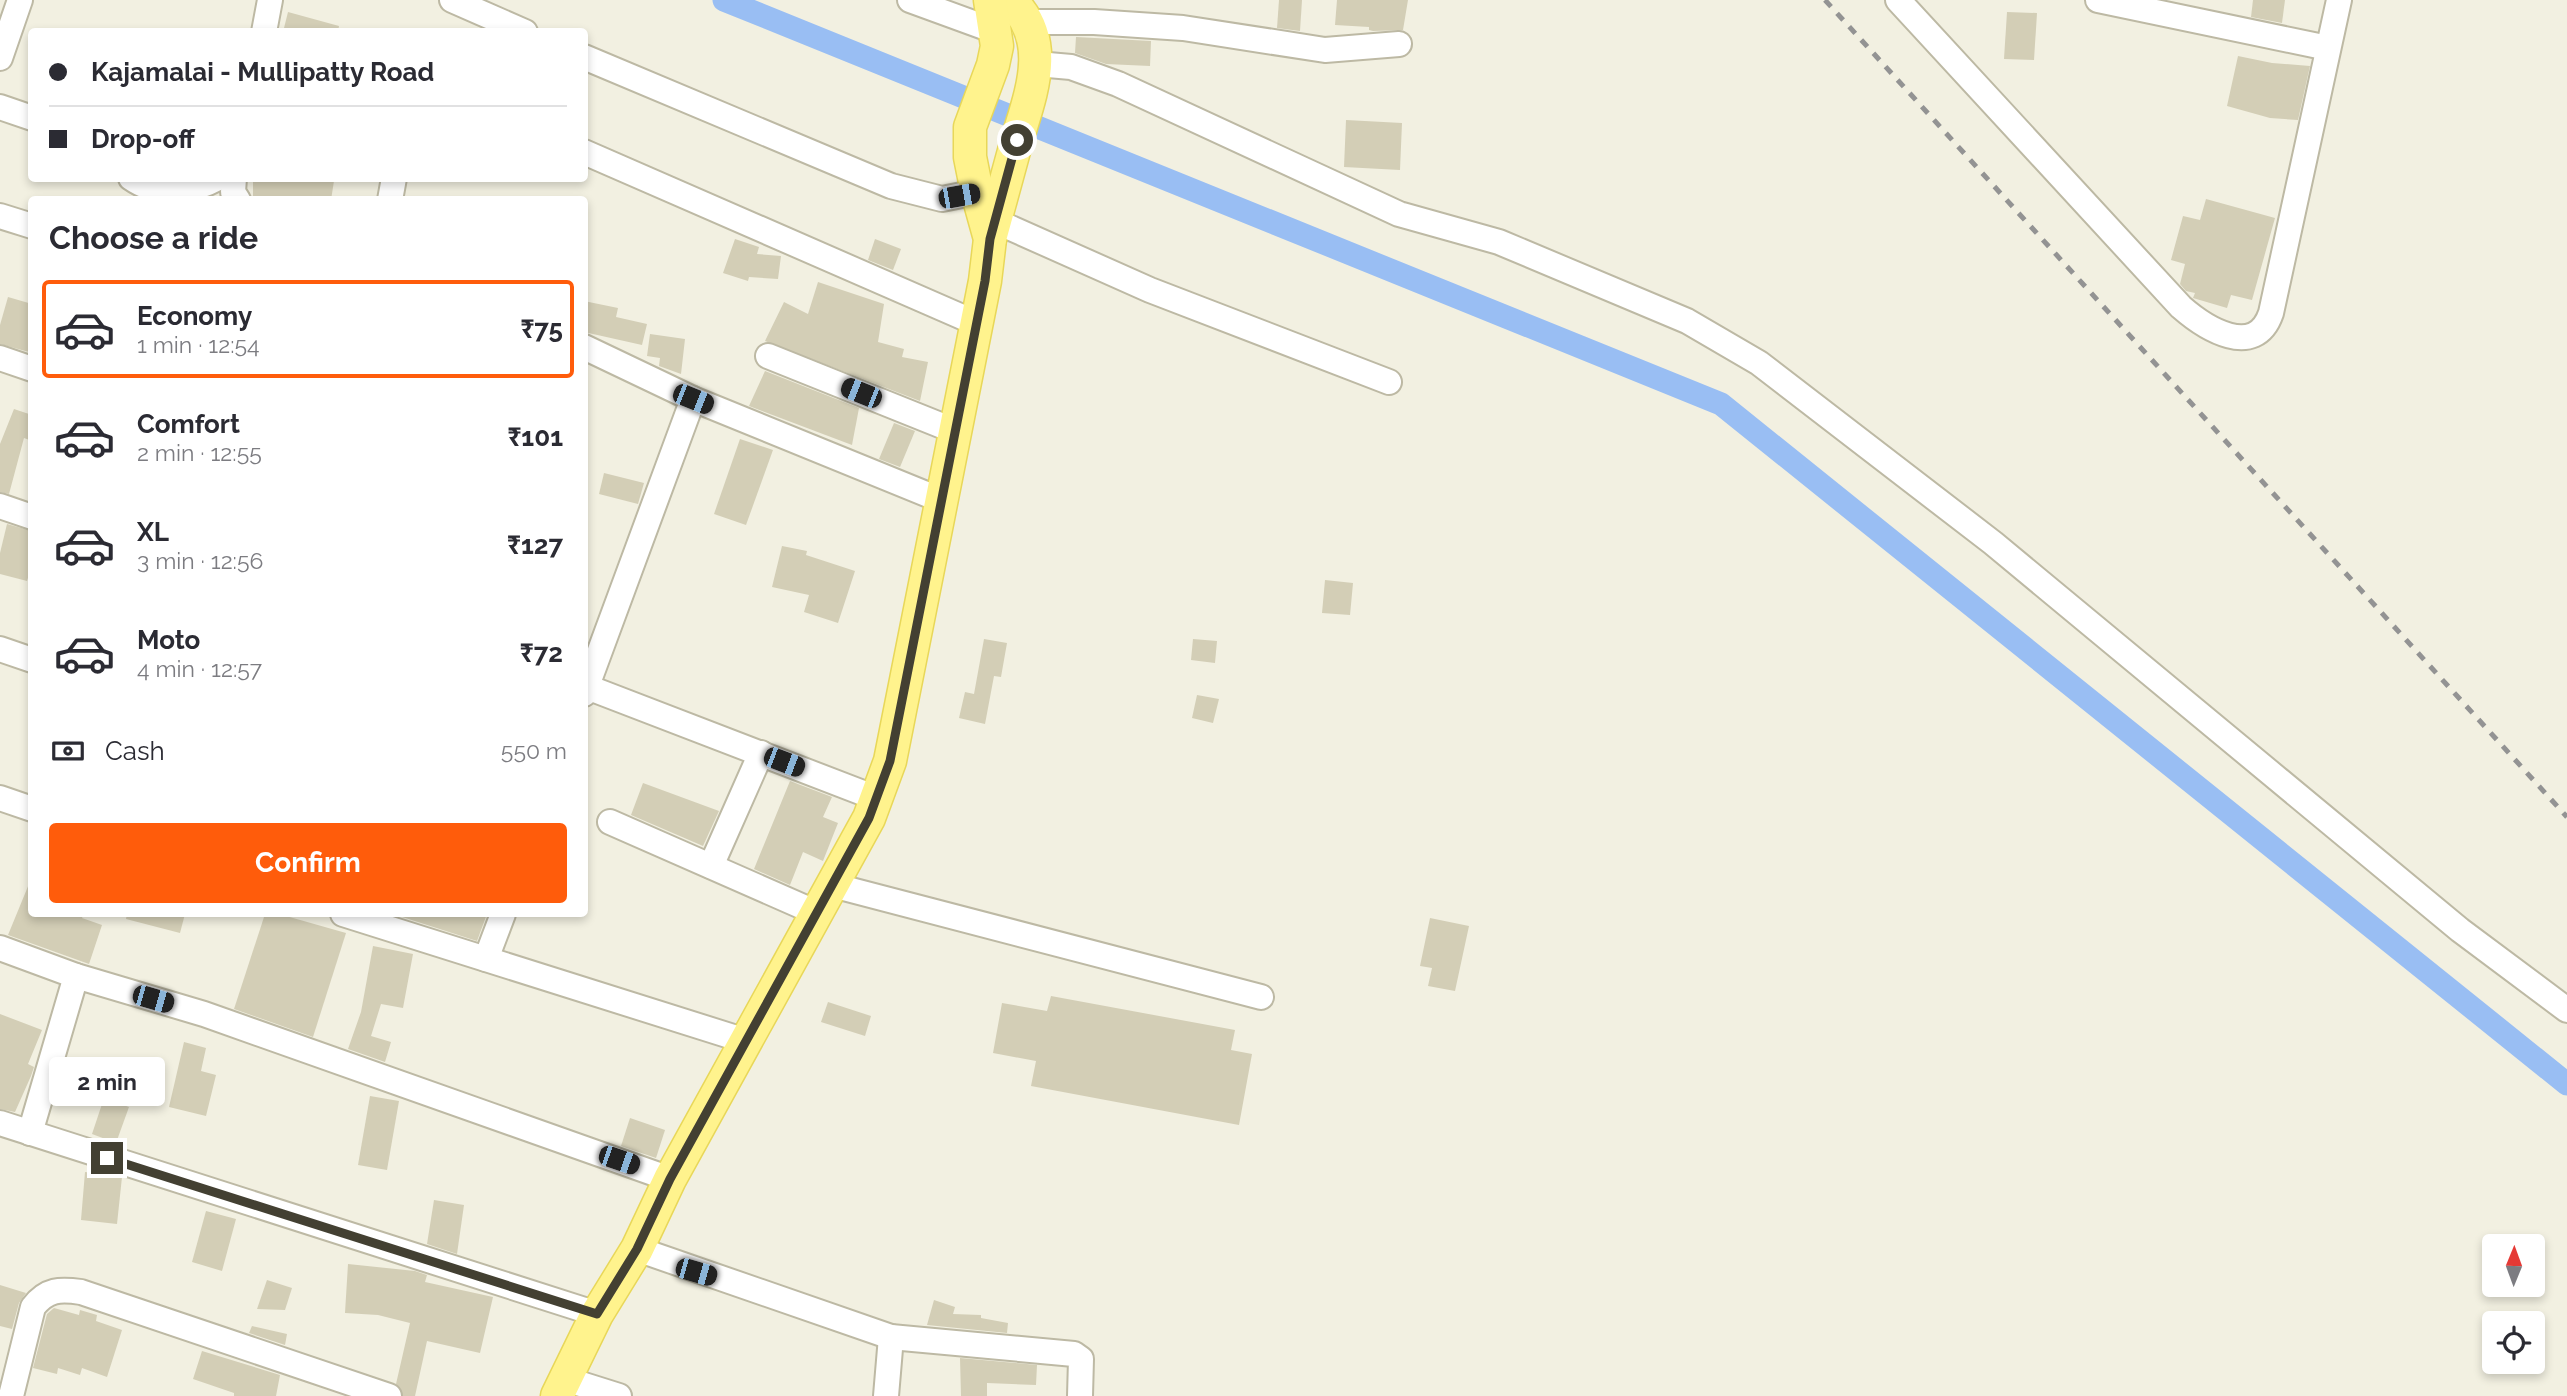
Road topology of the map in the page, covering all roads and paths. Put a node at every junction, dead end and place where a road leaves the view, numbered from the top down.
1 (20, 0) edge
2 (270, 0) edge
3 (452, 0) edge
4 (911, 0) edge
5 (989, 0) edge
6 (1898, 0) edge
7 (2098, 0) edge
8 (2339, 0) edge
9 (1019, 11) edge
10 (265, 28) edge
11 (516, 28) edge
12 (995, 31) junction
13 (1399, 44) dead end
14 (2328, 48) junction
15 (0, 58) edge
16 (588, 59) edge
17 (1037, 64) junction
18 (0, 107) edge
19 (28, 117) edge
20 (588, 154) edge
21 (141, 182) edge
22 (207, 182) edge
23 (976, 192) junction
24 (0, 216) edge
25 (28, 225) edge
26 (992, 230) junction
27 (976, 323) junction
28 (588, 349) edge
29 (768, 356) dead end
30 (0, 358) edge
31 (28, 368) edge
32 (1389, 382) dead end
33 (693, 399) junction
34 (955, 430) junction
35 (941, 500) junction
36 (0, 506) edge
37 (28, 516) edge
38 (0, 649) edge
39 (28, 659) edge
40 (588, 685) edge
41 (588, 691) edge
42 (761, 753) junction
43 (0, 798) edge
44 (876, 798) junction
45 (28, 808) edge
46 (610, 822) dead end
47 (711, 866) junction
48 (832, 885) junction
49 (817, 913) junction
50 (502, 917) edge
51 (372, 918) edge
52 (0, 948) edge
53 (486, 959) junction
54 (76, 976) junction
55 (1261, 997) dead end
56 (2567, 1010) edge
57 (746, 1041) junction
58 (0, 1123) edge
59 (30, 1133) junction
60 (670, 1179) junction
61 (637, 1249) junction
62 (597, 1314) junction
63 (891, 1336) junction
64 (561, 1387) edge
65 (11, 1396) edge
66 (389, 1396) edge
67 (619, 1396) edge
68 (887, 1396) edge
69 (1080, 1396) edge

1 - 15 street
2 - 10 street
3 - 11 street
4 - 12 street
5 - 12 main road
6 - 14 street
7 - 14 street
8 - 14 street
9 - 13 street
9 - 17 main road
12 - 23 main road
16 - 23 street
17 - 26 main road
17 - 56 street
18 - 19 street
20 - 27 street
21 - 22 street
23 - 26 main road
24 - 25 street
26 - 27 main road
26 - 32 street
27 - 34 main road
28 - 33 street
29 - 34 street
30 - 31 street
33 - 35 street
33 - 40 street
34 - 35 main road
35 - 44 main road
36 - 37 street
38 - 39 street
41 - 42 street
42 - 44 street
42 - 47 street
43 - 45 street
44 - 48 main road
46 - 47 street
47 - 49 street
48 - 49 main road
48 - 55 street
49 - 57 main road
50 - 53 street
51 - 53 street
52 - 54 street
53 - 57 street
54 - 59 street
54 - 60 street
57 - 60 main road
58 - 59 street
59 - 62 street
60 - 61 main road
61 - 62 main road
61 - 63 street
62 - 64 main road
63 - 68 street
63 - 69 street
64 - 67 street
65 - 66 street

